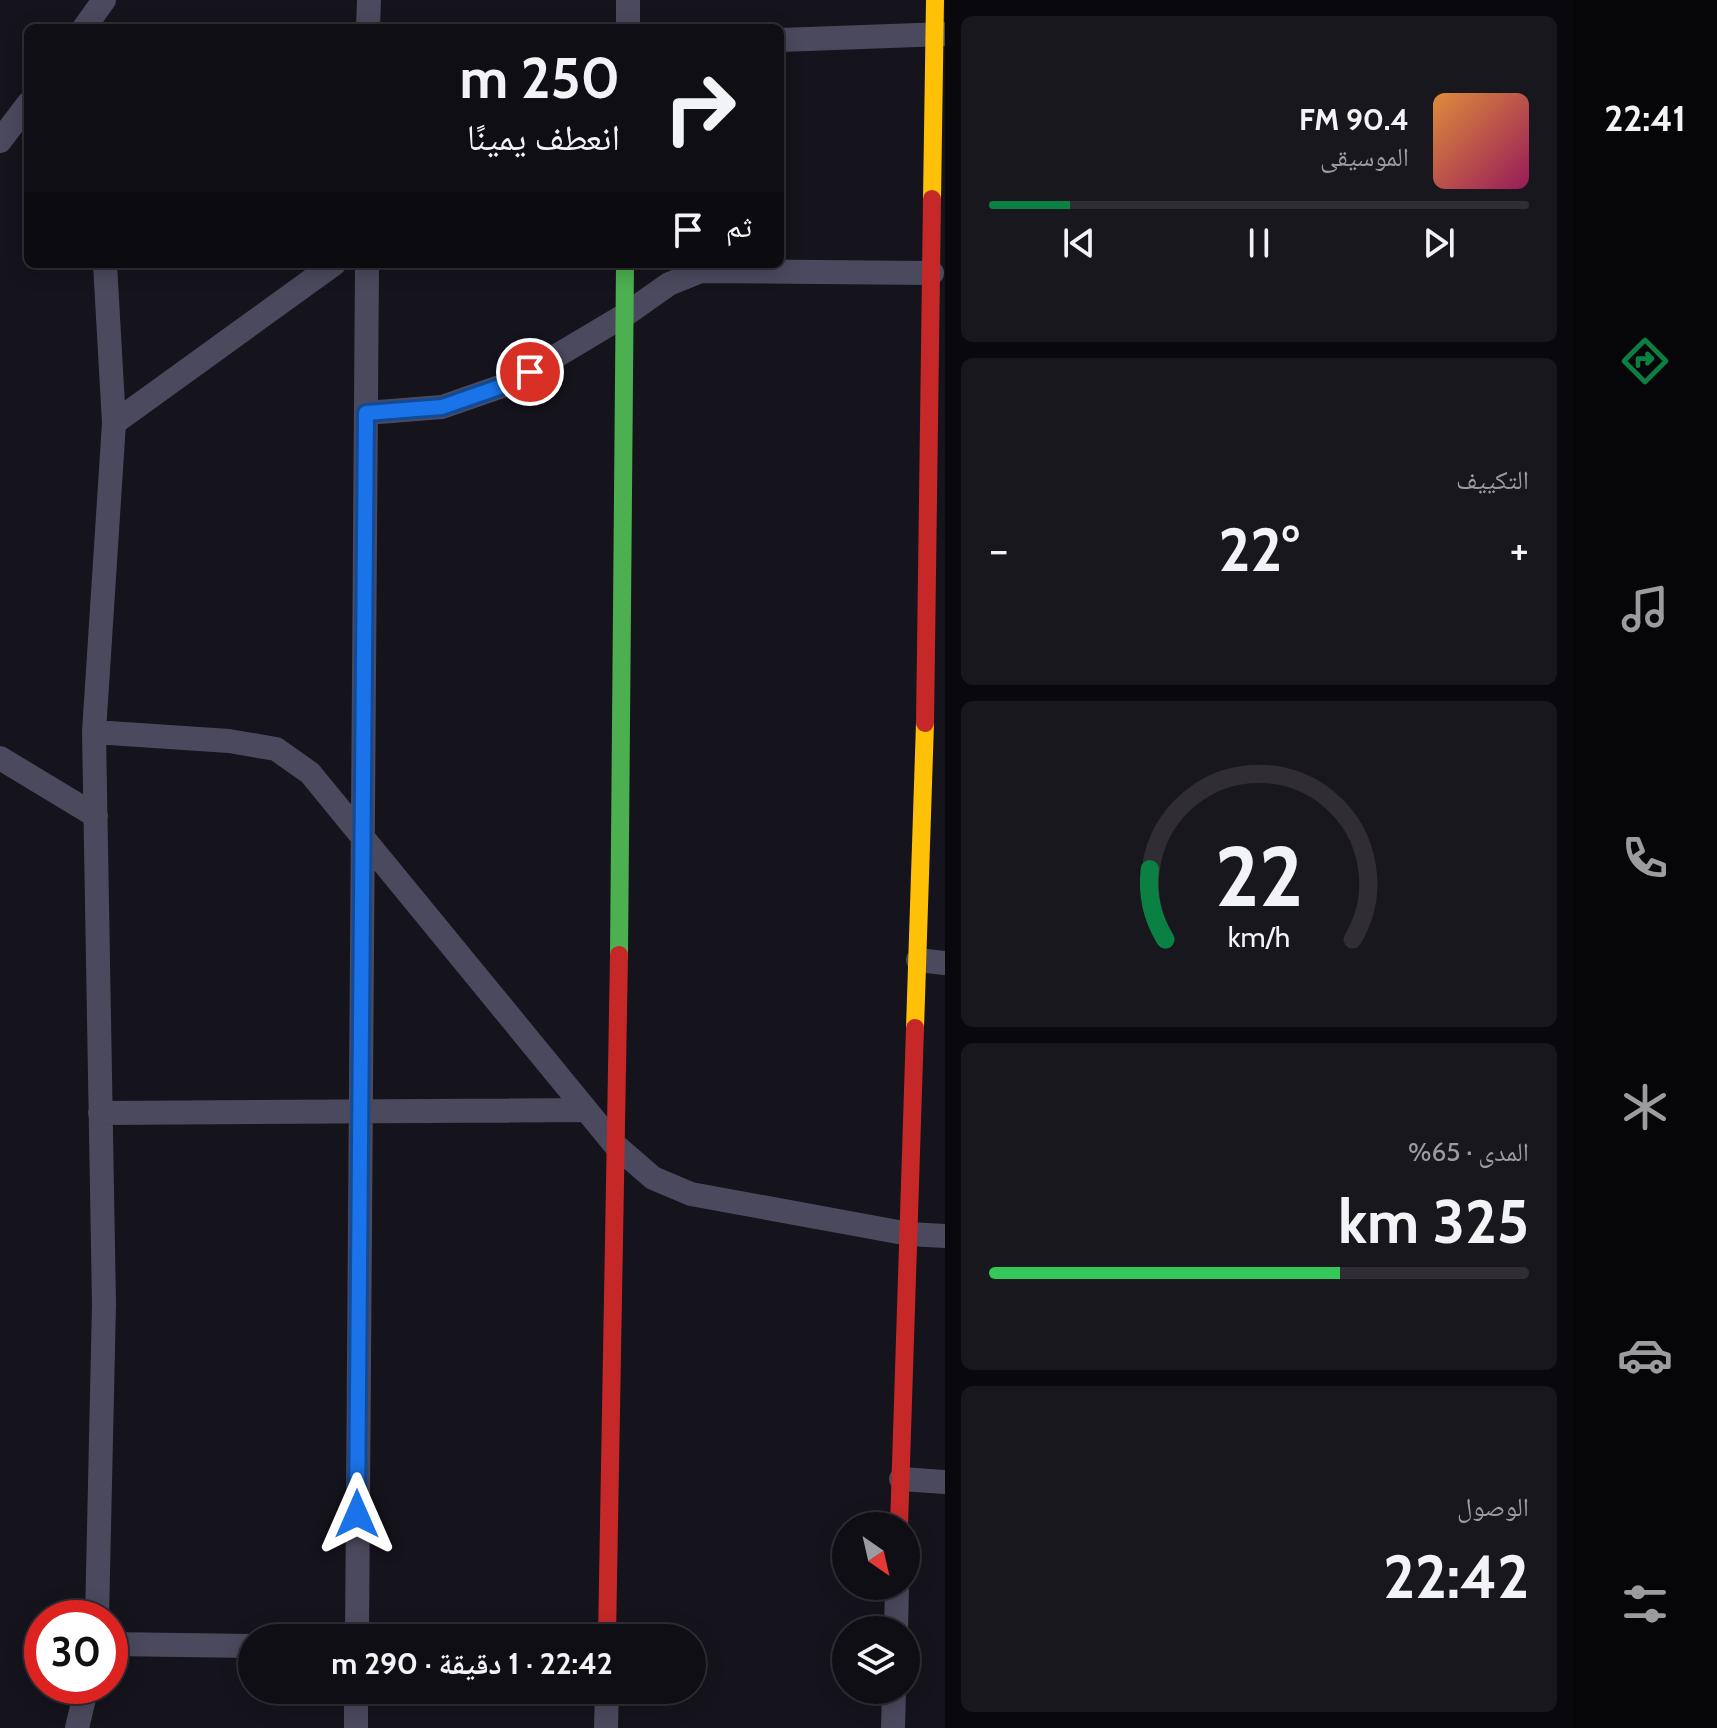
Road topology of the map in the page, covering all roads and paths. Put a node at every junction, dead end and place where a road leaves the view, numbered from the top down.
1 (369, 0) edge
2 (628, 0) edge
3 (935, 0) edge
4 (368, 24) edge
5 (628, 24) edge
6 (939, 34) edge
7 (784, 40) edge
8 (24, 109) edge
9 (0, 141) edge
10 (105, 268) edge
11 (328, 268) edge
12 (367, 268) edge
13 (625, 268) edge
14 (932, 273) junction
15 (625, 315) junction
16 (366, 413) junction
17 (114, 423) junction
18 (945, 611) edge
19 (928, 631) junction
20 (936, 680) edge
21 (94, 732) junction
22 (0, 758) edge
23 (96, 816) junction
24 (362, 838) junction
25 (918, 960) junction
26 (945, 963) edge
27 (586, 1110) junction
28 (360, 1111) junction
29 (100, 1113) junction
30 (615, 1145) junction
31 (909, 1234) junction
32 (945, 1236) edge
33 (901, 1479) junction
34 (945, 1482) edge
35 (900, 1512) edge
36 (97, 1600) edge
37 (357, 1624) edge
38 (607, 1624) edge
39 (128, 1644) edge
40 (238, 1646) edge
41 (83, 1704) edge
42 (356, 1704) edge
43 (607, 1704) edge
44 (894, 1704) edge
45 (77, 1728) edge
46 (356, 1728) edge
47 (606, 1728) edge
48 (893, 1728) edge

1 - 4 street
2 - 5 street
3 - 6 street
6 - 7 street
6 - 14 street
8 - 9 street
10 - 17 street
11 - 17 street
12 - 16 street
13 - 15 street
14 - 15 street
14 - 19 street
15 - 16 street
15 - 30 street
16 - 24 street
17 - 21 street
18 - 19 street
19 - 20 street
20 - 25 street
21 - 23 street
21 - 24 street
22 - 23 street
23 - 29 street
24 - 27 street
24 - 28 street
25 - 26 street
25 - 31 street
27 - 28 street
27 - 30 street
28 - 29 street
28 - 37 street
29 - 36 street
30 - 31 street
30 - 38 street
31 - 32 street
31 - 33 street
33 - 34 street
33 - 35 street
39 - 40 street
41 - 45 street
42 - 46 street
43 - 47 street
44 - 48 street

